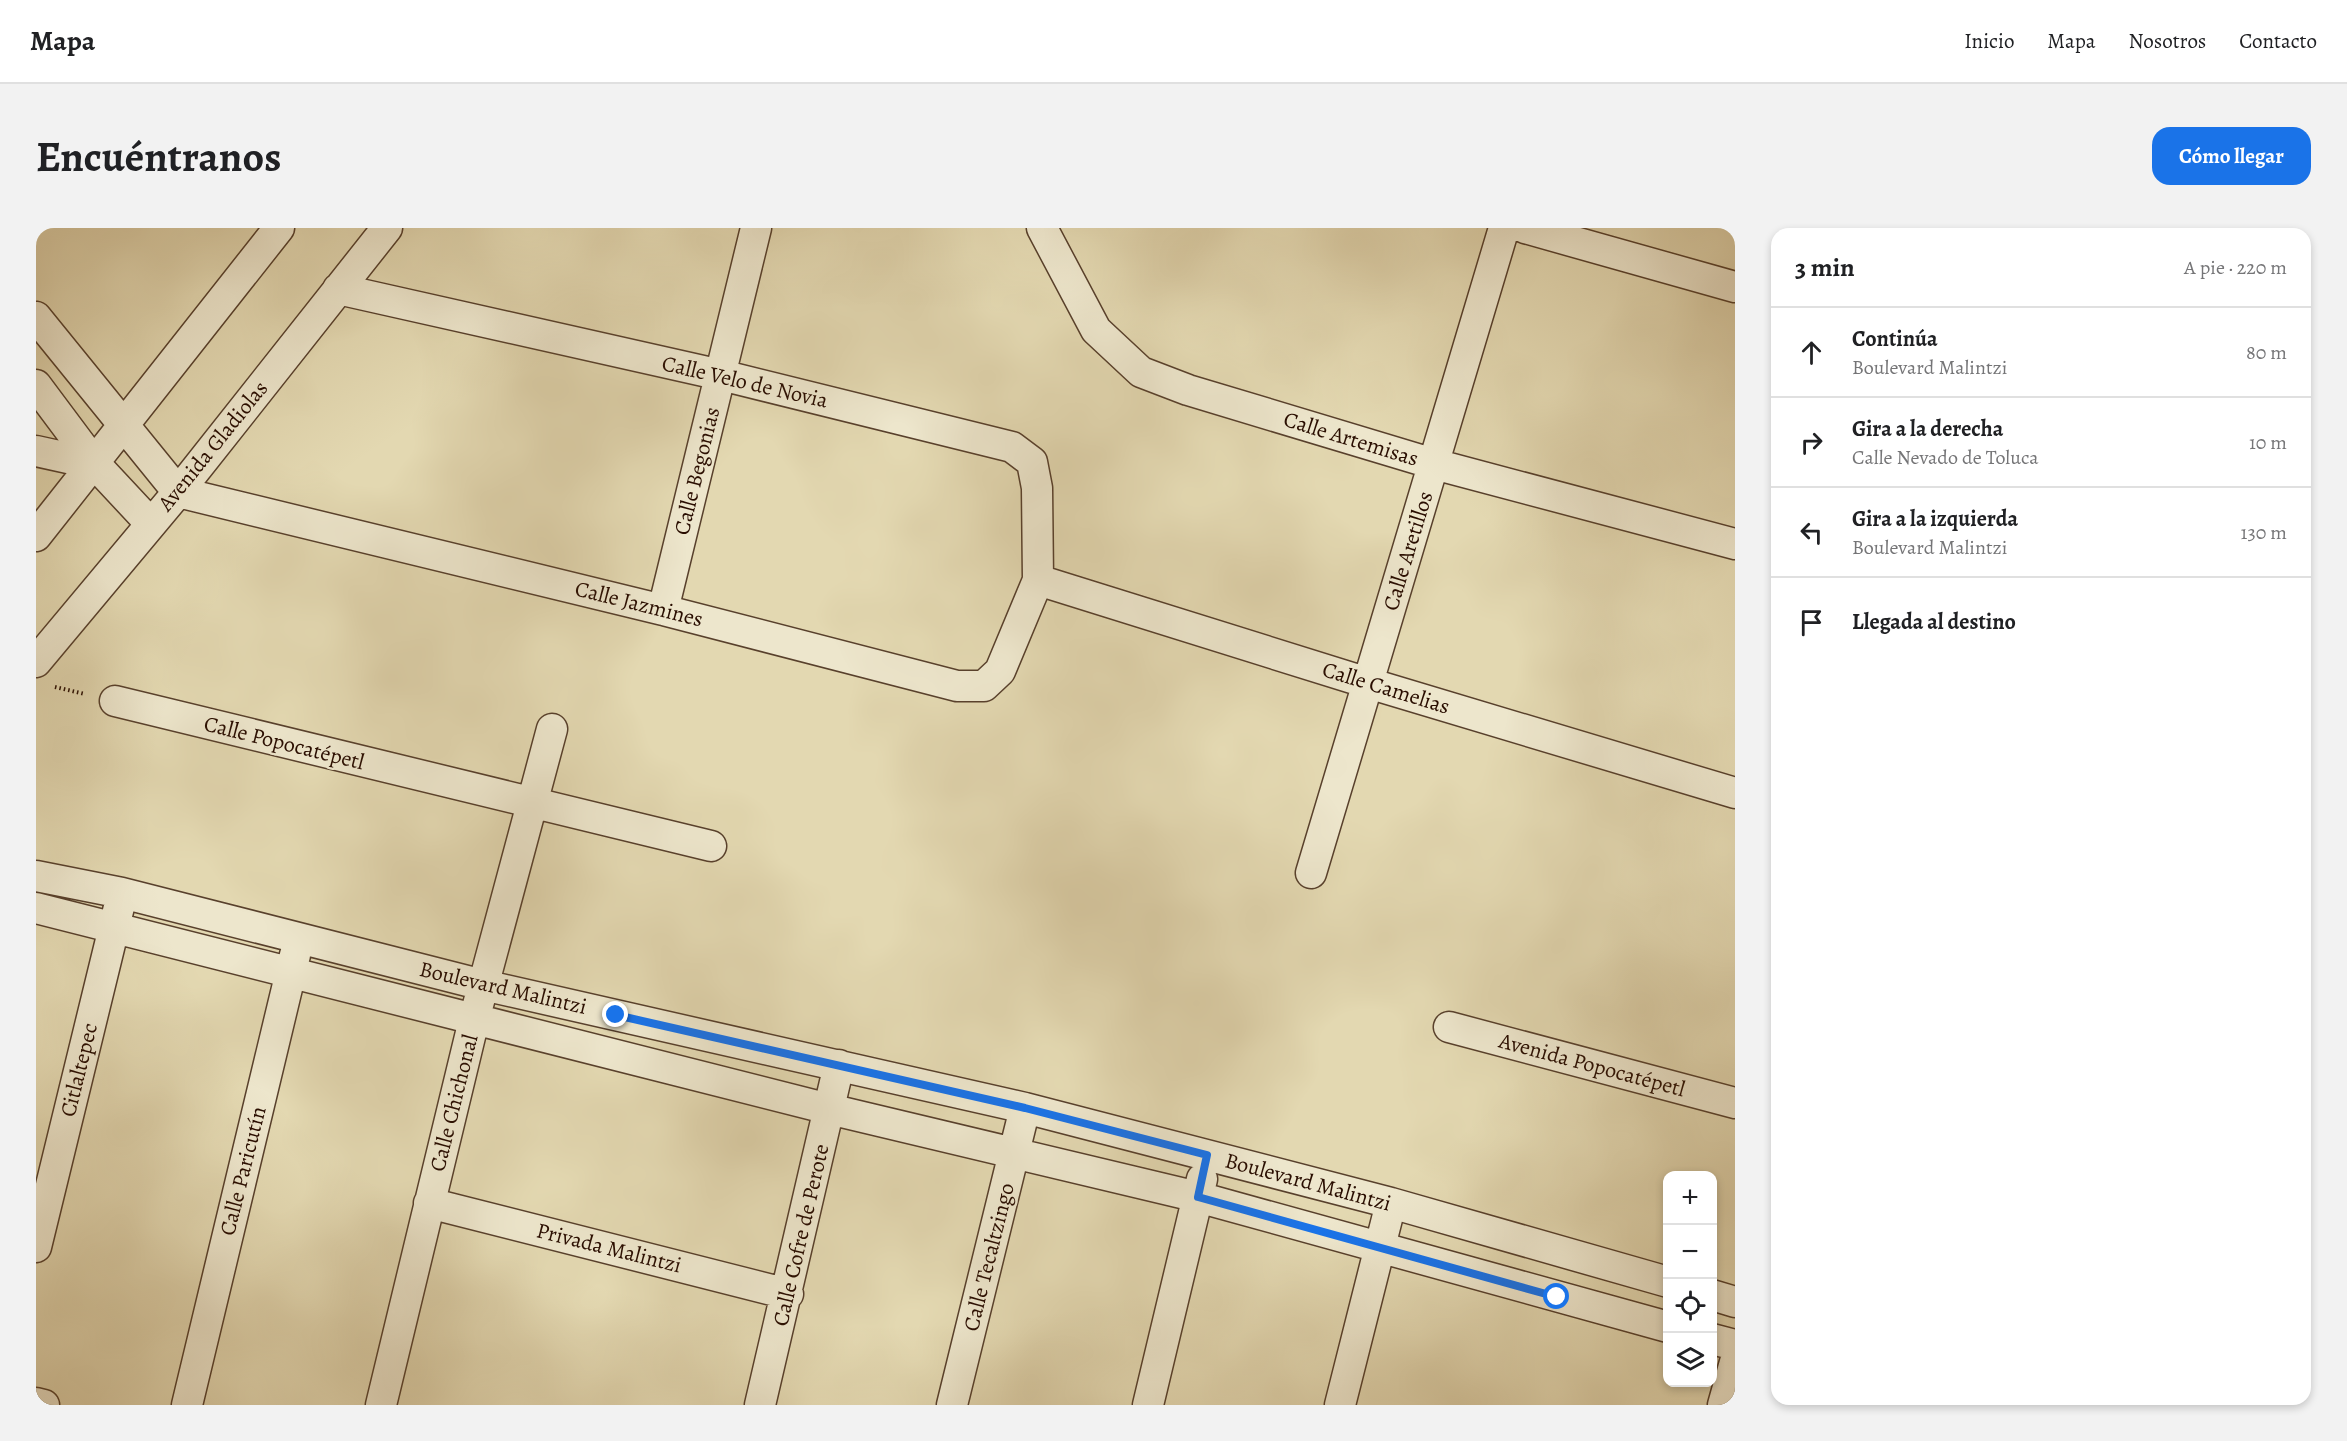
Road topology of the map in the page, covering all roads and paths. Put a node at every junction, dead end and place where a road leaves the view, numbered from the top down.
1 (279, 228) edge
2 (387, 228) edge
3 (756, 228) edge
4 (1042, 228) edge
5 (1504, 228) edge
6 (1525, 228) edge
7 (1735, 287) edge
8 (338, 289) junction
9 (36, 317) edge
10 (720, 375) junction
11 (36, 385) edge
12 (122, 425) junction
13 (36, 451) edge
14 (95, 464) junction
15 (1434, 464) junction
16 (178, 492) junction
17 (151, 524) junction
18 (36, 536) edge
19 (1735, 544) edge
20 (1038, 580) junction
21 (663, 610) junction
22 (42, 674) edge
23 (1368, 683) junction
24 (115, 701) joint
25 (552, 729) dead end
26 (1735, 793) edge
27 (533, 803) junction
28 (711, 846) dead end
29 (1311, 873) dead end
30 (36, 876) edge
31 (122, 893) junction
32 (36, 908) edge
33 (113, 927) junction
34 (298, 938) junction
35 (291, 974) junction
36 (483, 985) junction
37 (474, 1020) junction
38 (1449, 1027) dead end
39 (839, 1065) junction
40 (1735, 1103) edge
41 (1025, 1108) junction
42 (829, 1109) junction
43 (1015, 1152) junction
44 (1207, 1155) junction
45 (1198, 1197) junction
46 (429, 1203) junction
47 (1391, 1203) junction
48 (36, 1247) edge
49 (1380, 1249) junction
50 (1663, 1281) edge
51 (788, 1294) junction
52 (1717, 1296) edge
53 (1735, 1302) edge
54 (1663, 1326) edge
55 (1717, 1340) edge
56 (1735, 1346) edge
57 (1735, 1362) edge
58 (36, 1403) edge
59 (44, 1405) edge
60 (187, 1405) edge
61 (381, 1405) edge
62 (760, 1405) edge
63 (952, 1405) edge
64 (1148, 1405) edge
65 (1340, 1405) edge
66 (1723, 1405) edge

1 - 12 street
2 - 8 street, Avenida Gladiolas
3 - 10 street, Calle Begonias
4 - 15 street, Calle Artemisas
5 - 15 street, Calle Aretillos
6 - 7 street
8 - 10 street, Calle Velo de Novia
8 - 16 street, Avenida Gladiolas
9 - 12 street
10 - 20 street, Calle Velo de Novia
10 - 21 street, Calle Begonias
11 - 14 street
12 - 14 street
12 - 16 street
13 - 14 street
14 - 17 street
14 - 18 street
15 - 19 street, Calle Artemisas
15 - 23 street, Calle Aretillos
16 - 17 street, Avenida Gladiolas
16 - 21 street, Calle Jazmines
17 - 22 street, Avenida Gladiolas
20 - 21 street, Calle Jazmines
20 - 23 street, Calle Camelias
22 - 24 path
23 - 26 street, Calle Camelias
23 - 29 street, Calle Aretillos
24 - 27 street, Calle Popocatépetl
25 - 27 street, Calle Chichonal
27 - 28 street, Calle Popocatépetl
27 - 36 street, Calle Chichonal
30 - 31 street, Boulevard Malintzi
31 - 33 street, Citlaltepec
31 - 34 street, Boulevard Malintzi
32 - 33 street, Boulevard Malintzi
33 - 35 street, Boulevard Malintzi
33 - 48 street, Citlaltepec
34 - 35 street, Calle Paricutín
34 - 36 street, Boulevard Malintzi
35 - 37 street, Boulevard Malintzi
35 - 60 street, Calle Paricutín
36 - 37 street, Calle Chichonal
36 - 39 street, Boulevard Malintzi
37 - 42 street, Boulevard Malintzi
37 - 46 street, Calle Chichonal
38 - 40 street, Avenida Popocatépetl
39 - 41 street, Boulevard Malintzi
39 - 42 street, Calle Cofre de Perote
41 - 43 street, Calle Tecaltzingo
41 - 44 street, Boulevard Malintzi
42 - 43 street, Boulevard Malintzi
42 - 51 street, Calle Cofre de Perote
43 - 45 street, Boulevard Malintzi
43 - 63 street, Calle Tecaltzingo
44 - 45 street
44 - 47 street, Boulevard Malintzi
45 - 49 street, Boulevard Malintzi
45 - 64 street
46 - 51 street, Privada Malintzi
46 - 61 street, Calle Chichonal
47 - 49 street
47 - 50 street, Boulevard Malintzi
49 - 54 street, Boulevard Malintzi
49 - 65 street
51 - 62 street, Calle Cofre de Perote
52 - 53 street
55 - 56 street
57 - 66 street
58 - 59 street

